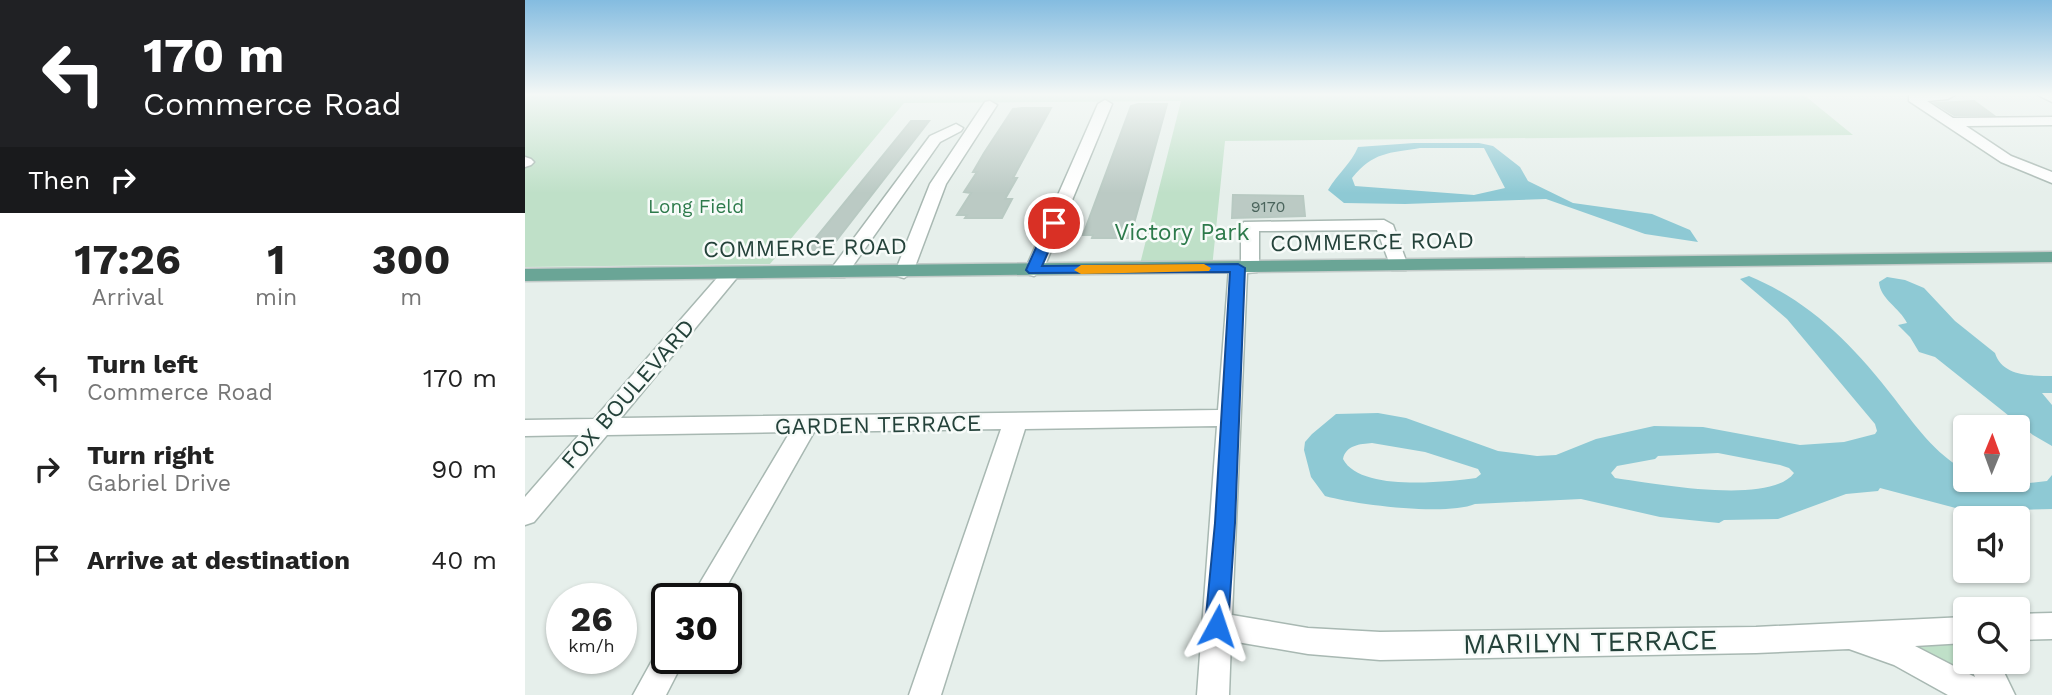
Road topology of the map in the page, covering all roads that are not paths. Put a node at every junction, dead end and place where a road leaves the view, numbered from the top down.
1 (975, 127) edge
2 (1095, 127) edge
3 (1958, 127) edge
4 (956, 128) dead end
5 (2052, 136) edge
6 (1973, 137) junction
7 (2052, 165) edge
8 (2025, 167) junction
9 (2052, 178) edge
10 (2052, 257) edge
11 (1399, 266) junction
12 (1244, 268) junction
13 (1034, 270) junction
14 (904, 272) junction
15 (838, 273) junction
16 (731, 274) junction
17 (525, 275) edge
18 (1230, 418) junction
19 (1015, 423) junction
20 (806, 426) junction
21 (525, 428) edge
22 (600, 428) junction
23 (525, 515) edge
24 (714, 583) edge
25 (1217, 626) junction
26 (2052, 626) edge
27 (2030, 627) edge
28 (1953, 631) edge
29 (1850, 636) junction
30 (661, 674) edge
31 (1989, 674) edge
32 (649, 695) edge
33 (925, 695) edge
34 (1213, 695) edge
35 (1978, 695) edge
36 (1999, 695) edge

1 - 14 street
2 - 13 street
3 - 6 street
4 - 15 street
5 - 6 street
6 - 8 street
7 - 8 street
8 - 9 street
10 - 11 main road, COMMERCE ROAD
11 - 12 main road, COMMERCE ROAD
11 - 12 street
12 - 13 main road, COMMERCE ROAD
12 - 18 street
13 - 14 main road, COMMERCE ROAD
14 - 15 main road, COMMERCE ROAD
15 - 16 main road, COMMERCE ROAD
16 - 17 main road, COMMERCE ROAD
16 - 22 street, FOX BOULEVARD
18 - 19 street, GARDEN TERRACE
18 - 25 street
19 - 20 street, GARDEN TERRACE
19 - 33 street
20 - 22 street, GARDEN TERRACE
20 - 24 street
21 - 22 street, GARDEN TERRACE
22 - 23 street, FOX BOULEVARD
25 - 29 street, MARILYN TERRACE
25 - 34 street
26 - 27 street
28 - 29 street, MARILYN TERRACE
29 - 35 street
30 - 32 street
31 - 36 street

